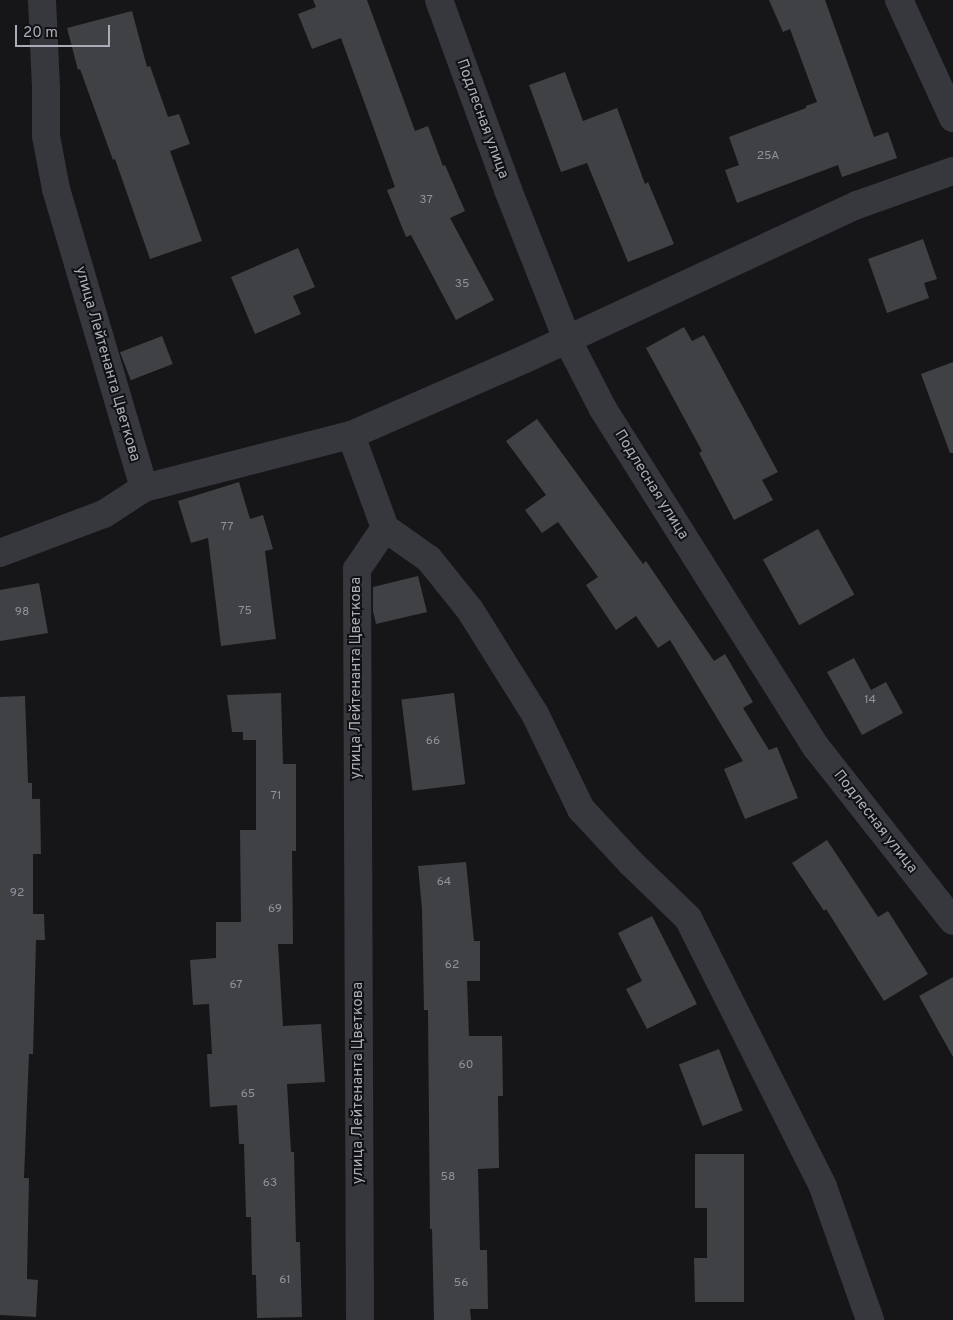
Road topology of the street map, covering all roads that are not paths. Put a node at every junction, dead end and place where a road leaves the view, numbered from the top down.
1 (42, 0) edge
2 (438, 0) edge
3 (899, 0) edge
4 (953, 118) edge
5 (953, 171) edge
6 (567, 339) junction
7 (351, 435) junction
8 (144, 488) junction
9 (385, 528) junction
10 (0, 552) edge
11 (953, 921) edge
12 (360, 1320) edge
13 (870, 1320) edge

1 - 8 street, улица Лейтенанта Цветкова
2 - 6 street, Подлесная улица
3 - 4 street
5 - 6 street
6 - 7 street
6 - 11 street, Подлесная улица
7 - 8 street
7 - 9 street
8 - 10 street
9 - 12 street, улица Лейтенанта Цветкова
9 - 13 street

